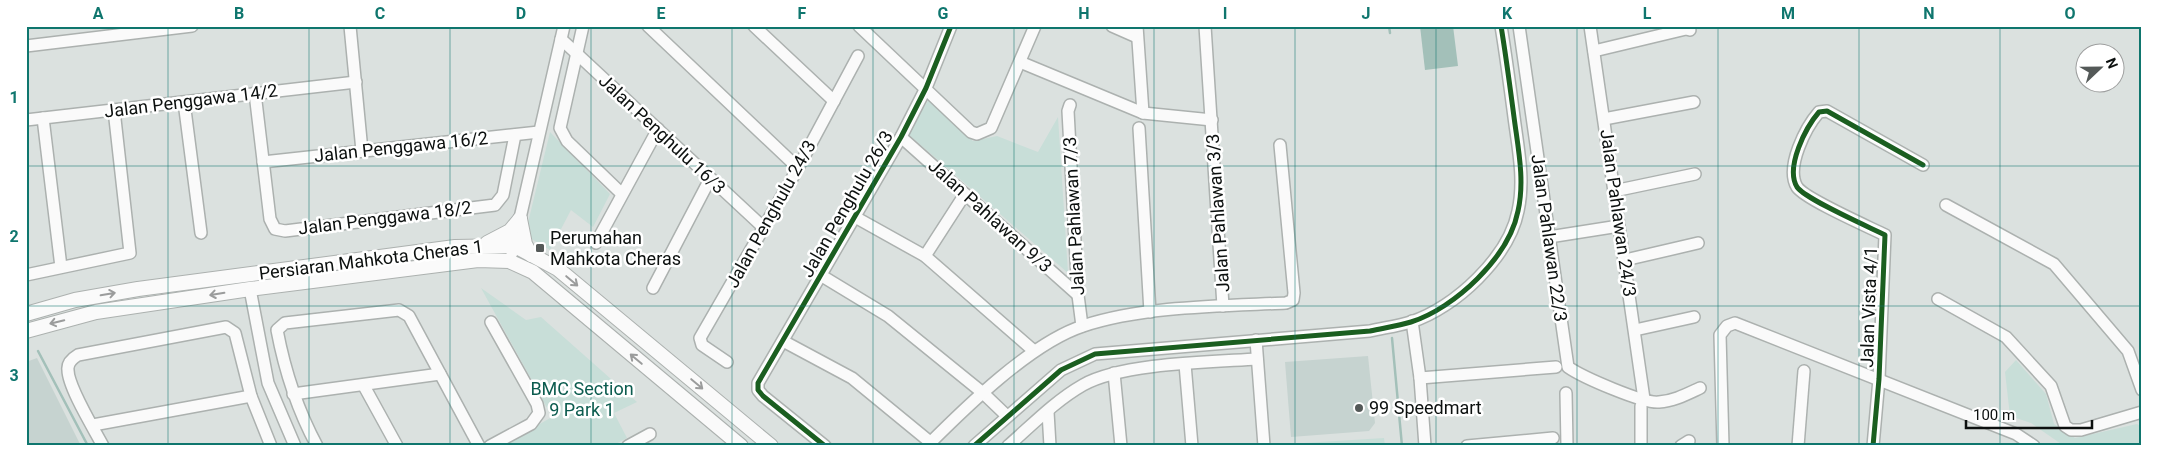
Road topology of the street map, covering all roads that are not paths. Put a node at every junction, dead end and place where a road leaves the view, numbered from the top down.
1 (192, 26) edge
2 (350, 26) edge
3 (564, 26) edge
4 (583, 26) edge
5 (648, 26) edge
6 (754, 26) edge
7 (859, 26) edge
8 (951, 26) edge
9 (1035, 26) edge
10 (1112, 26) edge
11 (1205, 26) edge
12 (1501, 26) edge
13 (1519, 26) edge
14 (1590, 26) edge
15 (1690, 30) dead end
16 (871, 31) edge
17 (1137, 31) edge
18 (561, 39) junction
19 (26, 46) edge
20 (1594, 51) junction
21 (577, 54) junction
22 (858, 56) dead end
23 (1020, 62) junction
24 (356, 82) junction
25 (926, 88) junction
26 (255, 94) junction
27 (834, 101) junction
28 (184, 102) junction
29 (1694, 102) dead end
30 (1070, 105) dead end
31 (114, 110) junction
32 (1143, 113) junction
33 (43, 118) junction
34 (1604, 119) junction
35 (26, 120) edge
36 (1212, 120) junction
37 (1139, 128) dead end
38 (658, 130) junction
39 (539, 132) junction
40 (515, 135) junction
41 (901, 137) junction
42 (1280, 145) dead end
43 (362, 151) junction
44 (263, 162) junction
45 (1923, 165) dead end
46 (798, 168) junction
47 (1695, 174) dead end
48 (710, 179) junction
49 (1614, 191) junction
50 (622, 194) junction
51 (965, 194) junction
52 (1946, 205) dead end
53 (855, 217) junction
54 (520, 219) junction
55 (1620, 226) junction
56 (764, 228) junction
57 (201, 233) dead end
58 (1549, 237) junction
59 (596, 242) dead end
60 (1698, 243) dead end
61 (479, 246) junction
62 (515, 246) junction
63 (531, 255) junction
64 (925, 256) junction
65 (1625, 260) junction
66 (509, 261) junction
67 (61, 267) junction
68 (26, 275) edge
69 (822, 276) junction
70 (653, 288) dead end
71 (250, 289) junction
72 (1078, 295) junction
73 (1938, 298) dead end
74 (1223, 306) junction
75 (1150, 312) junction
76 (26, 314) edge
77 (1694, 317) dead end
78 (491, 322) dead end
79 (1412, 322) junction
80 (1082, 326) junction
81 (1635, 330) junction
82 (26, 331) edge
83 (1256, 340) junction
84 (783, 341) junction
85 (1034, 351) junction
86 (1257, 359) junction
87 (727, 362) dead end
88 (1185, 364) junction
89 (1556, 367) dead end
90 (1804, 372) dead end
91 (1114, 373) junction
92 (440, 374) junction
93 (1420, 378) junction
94 (1879, 380) junction
95 (364, 386) junction
96 (1700, 388) dead end
97 (2142, 390) edge
98 (984, 393) junction
99 (1566, 393) dead end
100 (293, 394) junction
101 (251, 396) junction
102 (1642, 402) junction
103 (1048, 412) junction
104 (2142, 412) edge
105 (1007, 416) junction
106 (92, 425) junction
107 (650, 434) dead end
108 (1553, 438) dead end
109 (928, 444) edge
110 (103, 446) edge
111 (271, 446) edge
112 (295, 446) edge
113 (318, 446) edge
114 (397, 446) edge
115 (479, 446) edge
116 (490, 446) edge
117 (628, 446) edge
118 (741, 446) edge
119 (771, 446) edge
120 (826, 446) edge
121 (974, 446) edge
122 (1008, 446) edge
123 (1050, 446) edge
124 (1121, 446) edge
125 (1192, 446) edge
126 (1264, 446) edge
127 (1425, 446) edge
128 (1467, 446) edge
129 (1567, 446) edge
130 (1641, 446) edge
131 (1723, 446) edge
132 (1798, 446) edge
133 (1873, 446) edge
134 (2034, 446) edge

1 - 19 street
2 - 24 street
3 - 18 street
4 - 21 street
5 - 46 street
6 - 27 street
7 - 16 street
8 - 25 street, Jalan Penghulu 26/3
9 - 23 street
10 - 17 street
11 - 36 street, Jalan Pahlawan 3/3
12 - 79 street
13 - 58 street, Jalan Pahlawan 22/3
14 - 20 street, Jalan Pahlawan 24/3
15 - 20 street
16 - 25 street
17 - 32 street
18 - 21 street, Jalan Penghulu 16/3
18 - 39 street
20 - 34 street, Jalan Pahlawan 24/3
21 - 38 street, Jalan Penghulu 16/3
21 - 50 street
22 - 27 street, Jalan Penghulu 24/3
23 - 25 street
23 - 32 street
24 - 26 street, Jalan Penggawa 14/2
24 - 43 street
25 - 41 street, Jalan Penghulu 26/3
26 - 28 street, Jalan Penggawa 14/2
26 - 44 street
27 - 46 street, Jalan Penghulu 24/3
28 - 31 street, Jalan Penggawa 14/2
28 - 57 street
29 - 34 street
30 - 72 street, Jalan Pahlawan 7/3
31 - 33 street, Jalan Penggawa 14/2
31 - 67 street
32 - 36 street
33 - 35 street, Jalan Penggawa 14/2
33 - 67 street
34 - 49 street, Jalan Pahlawan 24/3
36 - 74 street, Jalan Pahlawan 3/3
37 - 75 street
38 - 48 street, Jalan Penghulu 16/3
38 - 50 street
39 - 40 street, Jalan Penggawa 16/2
39 - 54 street
40 - 43 street, Jalan Penggawa 16/2
40 - 44 street, Jalan Penggawa 18/2
41 - 51 street, Jalan Pahlawan 9/3
41 - 53 street, Jalan Penghulu 26/3
42 - 74 street
43 - 44 street, Jalan Penggawa 16/2
45 - 94 street, Jalan Vista 4/1
46 - 56 street, Jalan Penghulu 24/3
47 - 49 street
48 - 56 street, Jalan Penghulu 16/3
48 - 70 street
49 - 55 street, Jalan Pahlawan 24/3
50 - 59 street
51 - 64 street
51 - 72 street, Jalan Pahlawan 9/3
52 - 97 street
53 - 64 street
53 - 69 street, Jalan Penghulu 26/3
54 - 61 main road
54 - 62 street
54 - 63 main road
55 - 58 street
55 - 65 street, Jalan Pahlawan 24/3
56 - 87 street, Jalan Penghulu 24/3
58 - 102 street, Jalan Pahlawan 22/3
60 - 65 street
61 - 62 main road, Persiaran Mahkota Cheras 1
76 -> 61 main road, Persiaran Mahkota Cheras 1
62 - 63 main road, Persiaran Mahkota Cheras 1
62 - 66 street
63 -> 119 main road, Persiaran Mahkota Cheras 1
64 - 85 street
65 - 81 street, Jalan Pahlawan 24/3
66 - 71 main road, Persiaran Mahkota Cheras 1
118 -> 66 main road, Persiaran Mahkota Cheras 1
67 - 68 street
69 - 84 street, Jalan Penghulu 26/3
69 - 98 street
71 -> 82 main road, Persiaran Mahkota Cheras 1
71 - 112 street
72 - 80 street, Jalan Pahlawan 7/3
73 - 104 street
74 - 75 street
75 - 80 street
77 - 81 street
78 - 116 street
79 - 83 street
79 - 93 street
80 - 85 street
81 - 102 street, Jalan Pahlawan 24/3
83 - 86 street
83 - 105 street
84 - 109 street
84 - 120 street, Jalan Penghulu 26/3
85 - 98 street
86 - 88 street
86 - 126 street
88 - 91 street
88 - 125 street
89 - 93 street
90 - 132 street
91 - 103 street
91 - 124 street
92 - 95 street
92 - 100 street
92 - 115 street
93 - 127 street
94 - 131 street
94 - 133 street, Jalan Vista 4/1
94 - 134 street
95 - 100 street
95 - 114 street
96 - 102 street
98 - 105 street
98 - 109 street
99 - 129 street
100 - 113 street
101 - 106 street
101 - 106 street
101 - 111 street
102 - 130 street, Jalan Pahlawan 24/3
103 - 122 street
103 - 123 street
105 - 121 street
106 - 110 street
107 - 117 street
108 - 128 street

